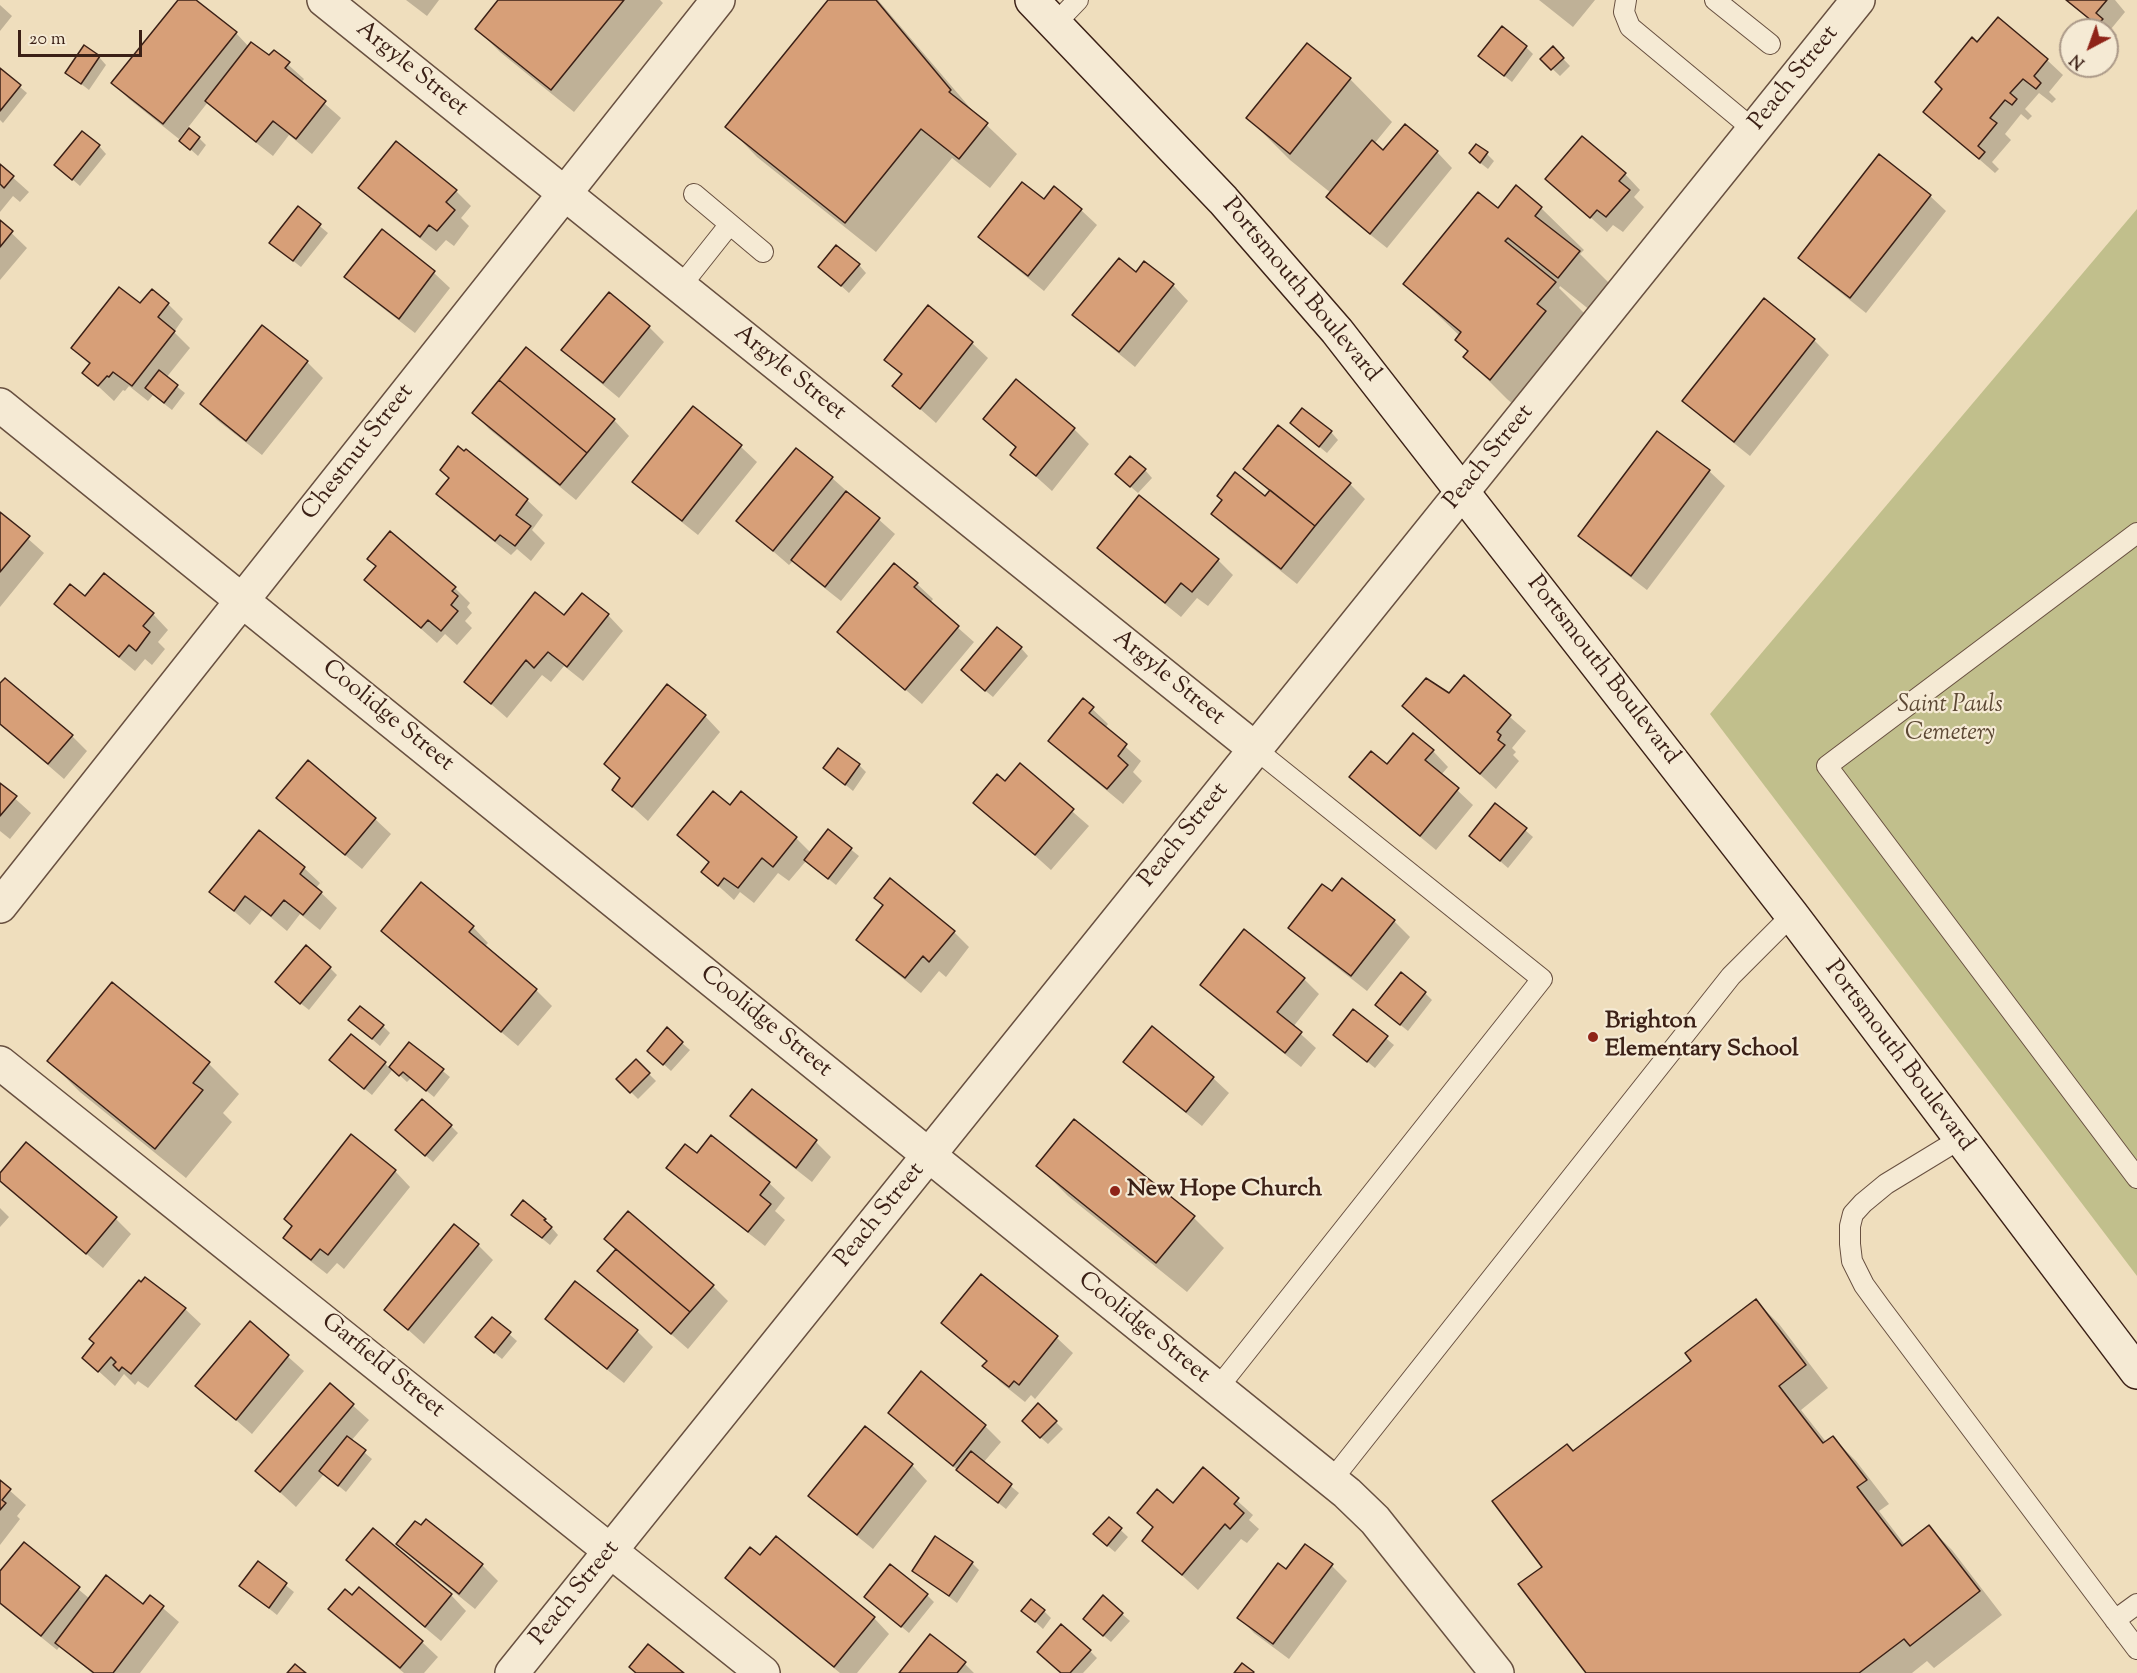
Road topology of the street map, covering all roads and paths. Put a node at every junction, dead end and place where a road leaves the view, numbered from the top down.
1 (324, 0) edge
2 (718, 0) edge
3 (1032, 0) edge
4 (1078, 0) edge
5 (1626, 0) edge
6 (1715, 0) edge
7 (1858, 0) edge
8 (1055, 24) junction
9 (1770, 44) dead end
10 (1754, 130) junction
11 (565, 194) junction
12 (694, 194) dead end
13 (730, 224) junction
14 (763, 252) dead end
15 (681, 287) junction
16 (0, 405) edge
17 (1463, 493) junction
18 (2137, 533) edge
19 (242, 601) junction
20 (1254, 748) junction
21 (0, 906) edge
22 (1792, 915) junction
23 (0, 1063) edge
24 (1960, 1139) junction
25 (929, 1156) junction
26 (2137, 1178) edge
27 (2137, 1372) edge
28 (1217, 1389) junction
29 (1331, 1481) junction
30 (612, 1550) junction
31 (2137, 1604) edge
32 (2115, 1620) junction
33 (2137, 1649) edge
34 (512, 1673) edge
35 (763, 1673) edge
36 (1497, 1673) edge

1 - 11 street, Argyle Street
2 - 11 street, Chestnut Street
3 - 8 street, Portsmouth Boulevard
4 - 8 lane
5 - 10 lane
6 - 9 lane
7 - 10 street, Peach Street
8 - 17 street, Portsmouth Boulevard
10 - 17 street, Peach Street
11 - 15 street, Argyle Street
11 - 19 street, Chestnut Street
12 - 13 lane
13 - 14 lane
13 - 15 lane
15 - 20 street, Argyle Street
16 - 19 street, Coolidge Street
17 - 20 street, Peach Street
17 - 22 street, Portsmouth Boulevard
18 - 26 lane
19 - 21 street, Chestnut Street
19 - 25 street, Coolidge Street
20 - 25 street, Peach Street
20 - 28 lane
22 - 24 street, Portsmouth Boulevard
22 - 29 lane
23 - 30 street, Garfield Street
24 - 27 street, Portsmouth Boulevard
24 - 32 lane
25 - 28 street, Coolidge Street
25 - 30 street, Peach Street
28 - 29 street, Coolidge Street
29 - 36 street, Coolidge Street
30 - 34 street, Peach Street
30 - 35 street, Garfield Street
31 - 32 lane
32 - 33 lane

